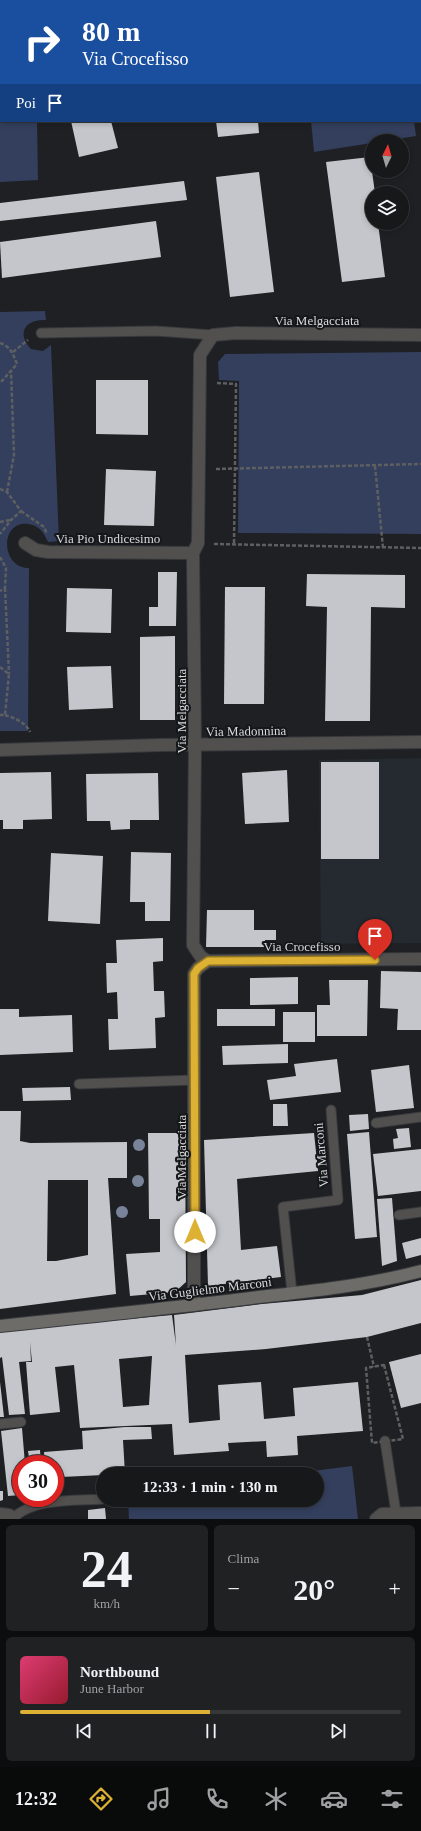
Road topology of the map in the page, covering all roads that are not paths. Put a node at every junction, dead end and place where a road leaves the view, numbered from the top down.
1 (41, 333) dead end
2 (213, 335) junction
3 (421, 335) edge
4 (25, 543) dead end
5 (195, 548) junction
6 (421, 742) edge
7 (195, 745) junction
8 (0, 750) edge
9 (421, 959) edge
10 (208, 961) junction
11 (194, 1080) junction
12 (79, 1084) dead end
13 (331, 1110) dead end
14 (421, 1117) edge
15 (376, 1123) dead end
16 (421, 1212) edge
17 (399, 1216) dead end
18 (421, 1271) edge
19 (292, 1293) junction
20 (194, 1305) junction
21 (0, 1326) edge
22 (21, 1422) dead end
23 (0, 1424) edge
24 (385, 1441) road end
25 (96, 1499) edge
26 (421, 1513) edge
27 (0, 1514) edge
28 (396, 1514) junction
29 (13, 1518) edge
30 (376, 1519) edge

1 - 2 lane, Via Melgacciata
2 - 3 street, Via Melgacciata
2 - 5 street, Via Melgacciata
4 - 5 street, Via Pio Undicesimo
5 - 7 street, Via Melgacciata
6 - 7 street, Via Madonnina
7 - 8 street, Via Madonnina
7 - 10 street, Via Melgacciata
9 - 10 street, Via Crocefisso
10 - 11 street, Via Melgacciata
11 - 12 lane
11 - 20 street, Via Melgacciata
13 - 19 lane, Via Marconi
14 - 15 lane
16 - 17 lane
18 - 19 street, Via Guglielmo Marconi
19 - 20 street, Via Guglielmo Marconi
20 - 21 street, Via Guglielmo Marconi
22 - 23 lane
24 - 28 lane
25 - 29 lane
26 - 28 street
27 - 29 street
28 - 30 street

